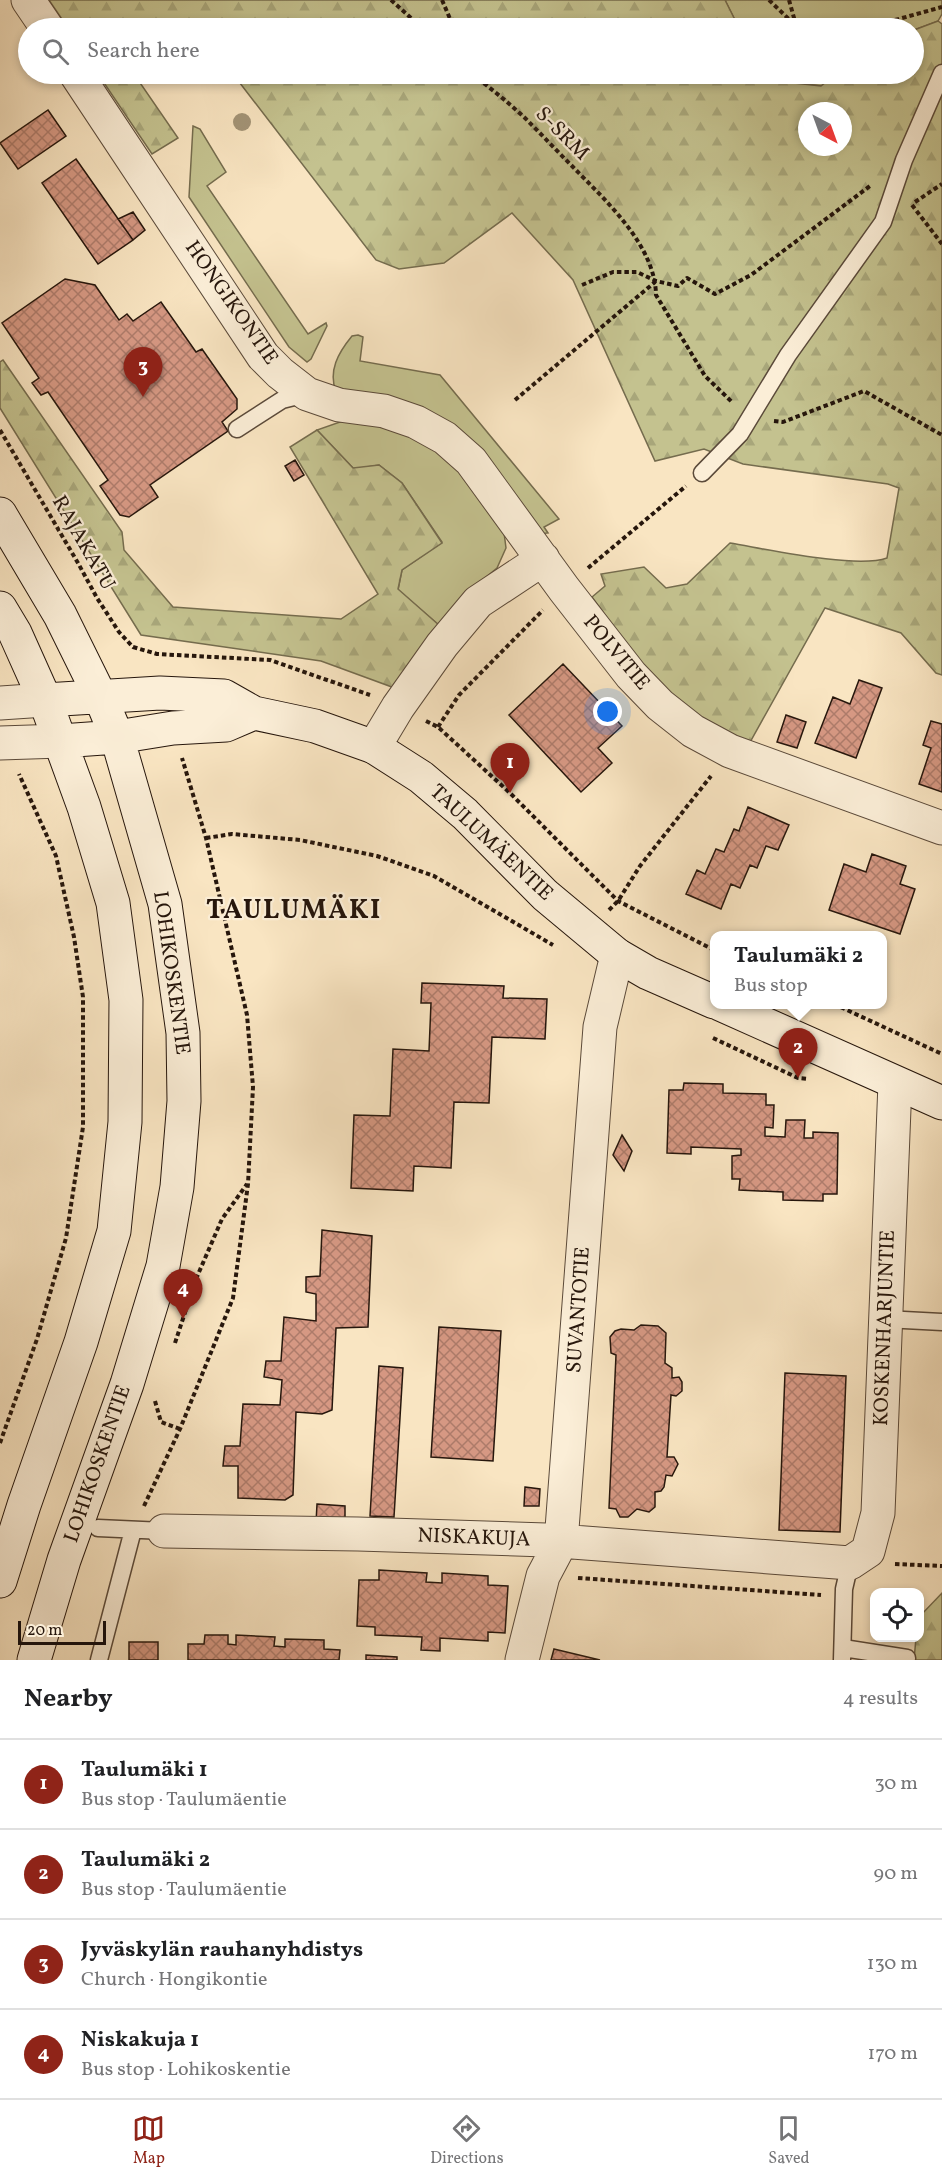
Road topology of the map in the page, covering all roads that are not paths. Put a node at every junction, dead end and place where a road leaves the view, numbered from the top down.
1 (28, 0) edge
2 (40, 18) edge
3 (942, 73) edge
4 (83, 84) edge
5 (307, 394) junction
6 (237, 429) dead end
7 (702, 473) road end
8 (0, 514) edge
9 (543, 559) junction
10 (0, 608) edge
11 (100, 696) junction
12 (45, 700) junction
13 (0, 704) edge
14 (254, 713) junction
15 (117, 737) junction
16 (61, 741) junction
17 (3, 743) edge
18 (374, 747) junction
19 (942, 828) edge
20 (617, 955) junction
21 (710, 1000) edge
22 (729, 1009) edge
23 (895, 1083) junction
24 (942, 1103) edge
25 (885, 1319) junction
26 (942, 1322) edge
27 (98, 1528) dead end
28 (149, 1530) junction
29 (561, 1542) junction
30 (850, 1563) junction
31 (0, 1581) edge
32 (842, 1654) edge
33 (908, 1658) dead end
34 (34, 1660) edge
35 (99, 1660) edge
36 (522, 1660) edge

1 - 2 street
3 - 7 lane
4 - 5 street, HONGIKONTIE
5 - 6 lane
5 - 9 street, HONGIKONTIE
8 - 11 street, LOHIKOSKENTIE
9 - 18 street
9 - 19 street, POLVITIE
10 - 12 street
11 - 12 street, TAULUMÄENTIE
11 - 14 street, TAULUMÄENTIE
11 - 15 street, LOHIKOSKENTIE
12 - 13 street, TAULUMÄENTIE
12 - 16 street
14 - 15 street
14 - 18 street, TAULUMÄENTIE
15 - 16 street
15 - 34 street, LOHIKOSKENTIE
16 - 17 street
16 - 31 street
18 - 20 street, TAULUMÄENTIE
20 - 21 street, TAULUMÄENTIE
20 - 29 street, SUVANTOTIE
22 - 23 street
23 - 24 street
23 - 25 street, KOSKENHARJUNTIE
25 - 26 lane
25 - 30 street, KOSKENHARJUNTIE
27 - 28 lane, NISKAKUJA
28 - 29 street, NISKAKUJA
28 - 35 lane
29 - 30 street, NISKAKUJA
29 - 36 street, SUVANTOTIE
30 - 32 lane
32 - 33 lane

